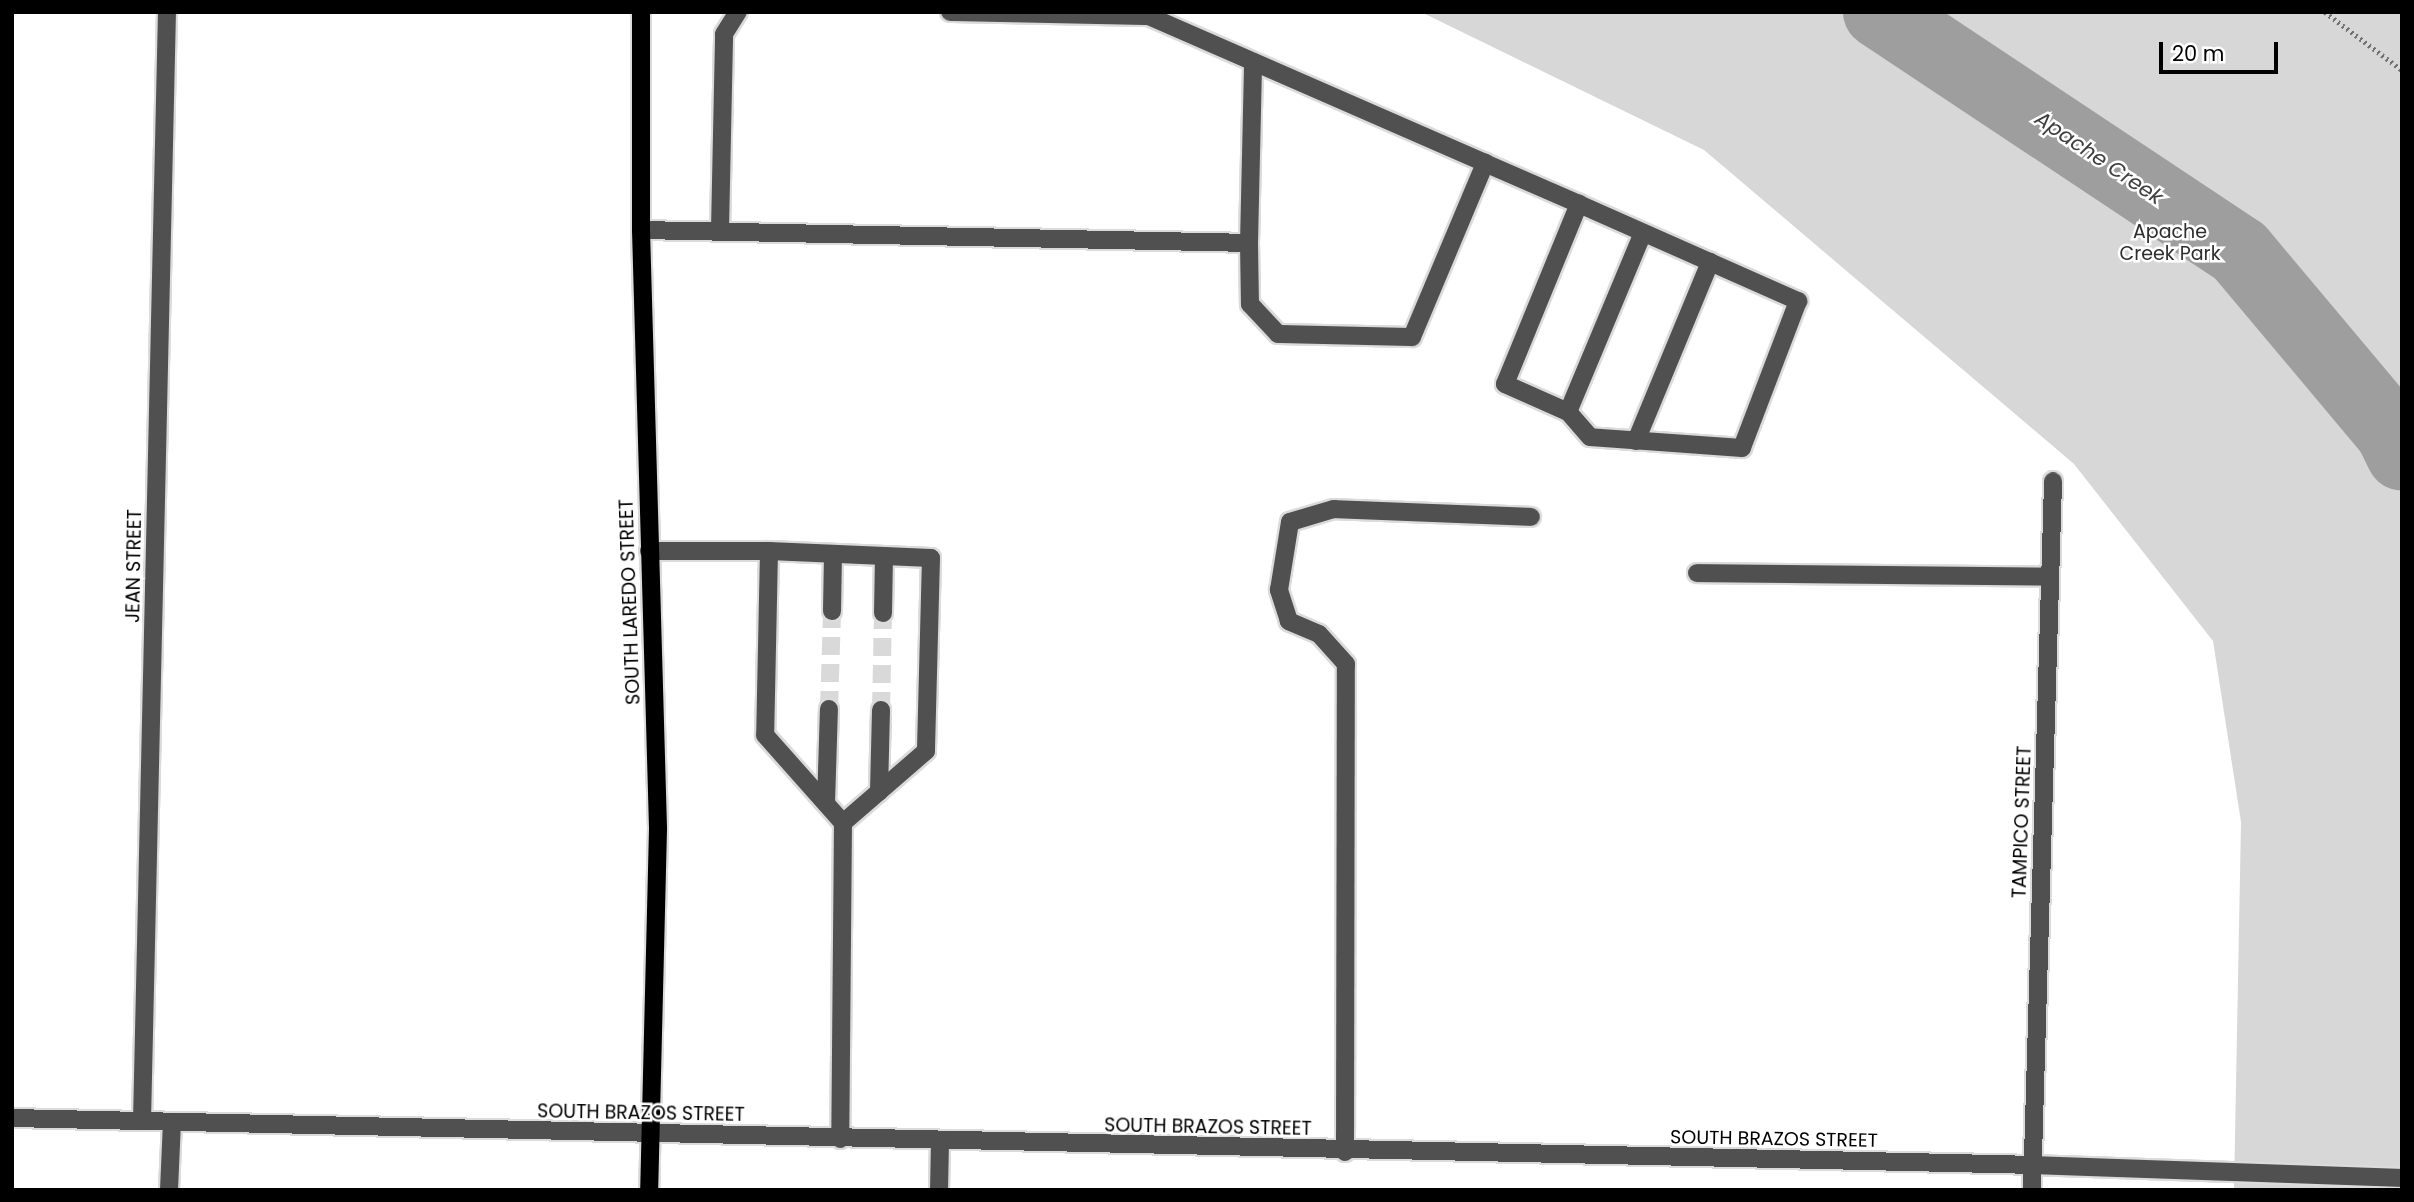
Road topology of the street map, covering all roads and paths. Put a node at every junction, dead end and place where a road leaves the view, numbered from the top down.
1 (167, 12) edge
2 (641, 12) edge
3 (738, 12) edge
4 (950, 12) edge
5 (2325, 12) edge
6 (1253, 62) junction
7 (2402, 70) edge
8 (1485, 163) junction
9 (1579, 204) junction
10 (641, 230) junction
11 (720, 230) junction
12 (1643, 233) junction
13 (1249, 243) junction
14 (1710, 262) junction
15 (1568, 412) junction
16 (1636, 441) junction
17 (2053, 481) dead end
18 (1531, 517) dead end
19 (649, 551) junction
20 (769, 551) junction
21 (834, 554) junction
22 (884, 556) junction
23 (1697, 573) dead end
24 (2050, 577) junction
25 (832, 611) tunnel mouth
26 (883, 613) tunnel mouth
27 (829, 709) tunnel mouth
28 (881, 710) tunnel mouth
29 (879, 792) junction
30 (826, 803) junction
31 (843, 823) junction
32 (12, 1118) edge
33 (142, 1121) junction
34 (172, 1122) junction
35 (650, 1134) junction
36 (840, 1139) junction
37 (940, 1142) junction
38 (1345, 1152) junction
39 (2033, 1165) junction
40 (2402, 1178) edge
41 (169, 1190) edge
42 (649, 1190) edge
43 (939, 1190) edge
44 (2032, 1190) edge

1 - 33 street, JEAN STREET
2 - 10 main road, SOUTH LAREDO STREET
3 - 11 street
4 - 6 street
5 - 7 path
6 - 8 street
6 - 13 street
8 - 9 street
8 - 13 street
9 - 12 street
9 - 15 street
10 - 11 street
10 - 19 main road, SOUTH LAREDO STREET
11 - 13 street
12 - 14 street
12 - 15 street
14 - 16 street
14 - 16 street
15 - 16 street
17 - 24 street, TAMPICO STREET
18 - 38 street
19 - 20 street
19 - 35 main road, SOUTH LAREDO STREET
20 - 21 street
20 - 30 street
21 - 22 street
21 - 25 street
22 - 26 street
22 - 29 street
23 - 24 street
24 - 39 street, TAMPICO STREET
27 - 30 street
28 - 29 street
29 - 31 street
30 - 31 street
31 - 36 street
32 - 33 street, SOUTH BRAZOS STREET
33 - 34 street, SOUTH BRAZOS STREET
34 - 35 street, SOUTH BRAZOS STREET
34 - 41 street
35 - 36 street, SOUTH BRAZOS STREET
35 - 42 main road, SOUTH LAREDO STREET
36 - 37 street, SOUTH BRAZOS STREET
37 - 38 street, SOUTH BRAZOS STREET
37 - 43 street
38 - 39 street, SOUTH BRAZOS STREET
39 - 40 street, SOUTH BRAZOS STREET
39 - 44 street, TAMPICO STREET

